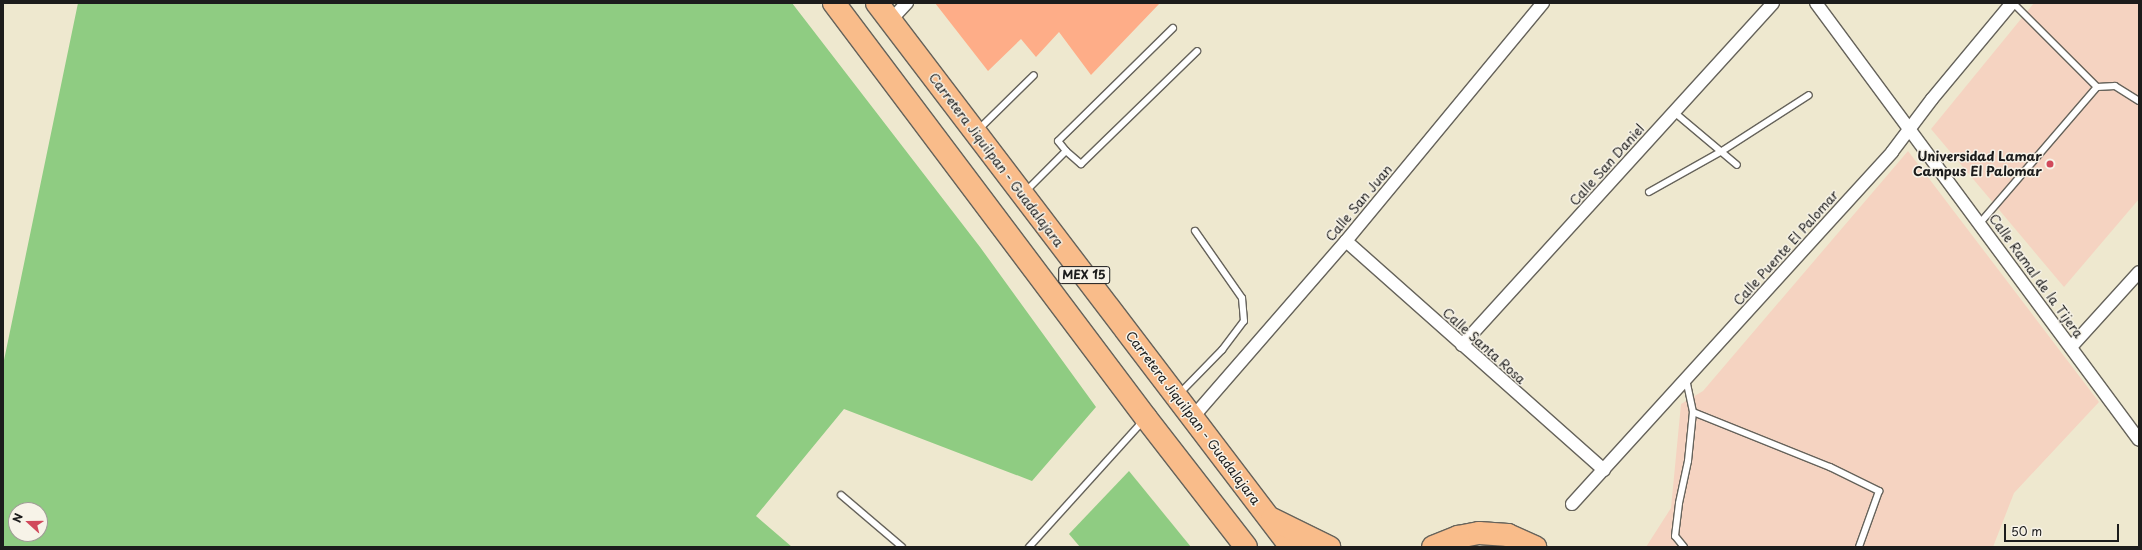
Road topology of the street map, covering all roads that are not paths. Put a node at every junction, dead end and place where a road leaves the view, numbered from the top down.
1 (834, 3) edge
2 (877, 3) edge
3 (907, 3) edge
4 (1543, 3) edge
5 (1773, 3) edge
6 (1816, 3) edge
7 (2012, 3) edge
8 (890, 21) junction
9 (1173, 28) dead end
10 (1197, 51) dead end
11 (1034, 75) dead end
12 (2098, 87) junction
13 (1809, 95) dead end
14 (2139, 101) edge
15 (1674, 112) junction
16 (1909, 129) junction
17 (975, 133) junction
18 (1066, 151) junction
19 (1722, 151) junction
20 (1738, 165) dead end
21 (1649, 192) dead end
22 (1023, 195) junction
23 (1980, 223) junction
24 (1195, 230) dead end
25 (1346, 241) junction
26 (2139, 272) edge
27 (1462, 345) junction
28 (2071, 347) junction
29 (1686, 380) junction
30 (1176, 396) junction
31 (1693, 412) junction
32 (1193, 417) junction
33 (1146, 418) junction
34 (2139, 440) edge
35 (1604, 470) junction
36 (841, 495) dead end
37 (1572, 504) dead end
38 (1269, 518) junction
39 (1678, 545) edge
40 (902, 547) edge
41 (1029, 547) edge
42 (1246, 547) edge
43 (1291, 547) edge
44 (1329, 547) edge
45 (1433, 547) edge
46 (1535, 547) edge
47 (1684, 547) edge
48 (1859, 547) edge

1 - 33 highway, MEX 15
2 - 8 highway, Carretera Jiquilpan - Guadalajara / MEX 15
3 - 8 street
4 - 25 street, Calle San Juan
5 - 15 street, Calle San Daniel
6 - 16 street, Calle Ramal de la Tijera
7 - 12 lane
7 - 16 street, Calle Puente El Palomar
8 - 17 highway, Carretera Jiquilpan - Guadalajara / MEX 15
9 - 18 lane
10 - 18 lane
11 - 17 lane
12 - 14 lane
12 - 23 lane
13 - 19 lane
15 - 19 lane
15 - 27 street, Calle San Daniel
16 - 23 street, Calle Ramal de la Tijera
16 - 29 street, Calle Puente El Palomar
17 - 22 highway, Carretera Jiquilpan - Guadalajara / MEX 15
18 - 22 lane
19 - 20 lane
19 - 21 lane
22 - 30 highway, Carretera Jiquilpan - Guadalajara / MEX 15
23 - 28 street, Calle Ramal de la Tijera
24 - 30 lane
25 - 27 street, Calle Santa Rosa
25 - 32 street, Calle San Juan
26 - 28 street
27 - 35 street, Calle Santa Rosa
28 - 34 street, Calle Ramal de la Tijera
29 - 31 lane
29 - 35 street, Calle Puente El Palomar
30 - 32 highway, Carretera Jiquilpan - Guadalajara / MEX 15
31 - 39 lane
31 - 48 lane
32 - 38 highway, Carretera Jiquilpan - Guadalajara / MEX 15
33 - 41 lane
33 - 42 highway, MEX 15
35 - 37 street, Calle Puente El Palomar
36 - 40 lane
38 - 43 highway, Carretera Jiquilpan - Guadalajara / MEX 15
38 - 44 highway
39 - 47 lane
45 - 46 highway

